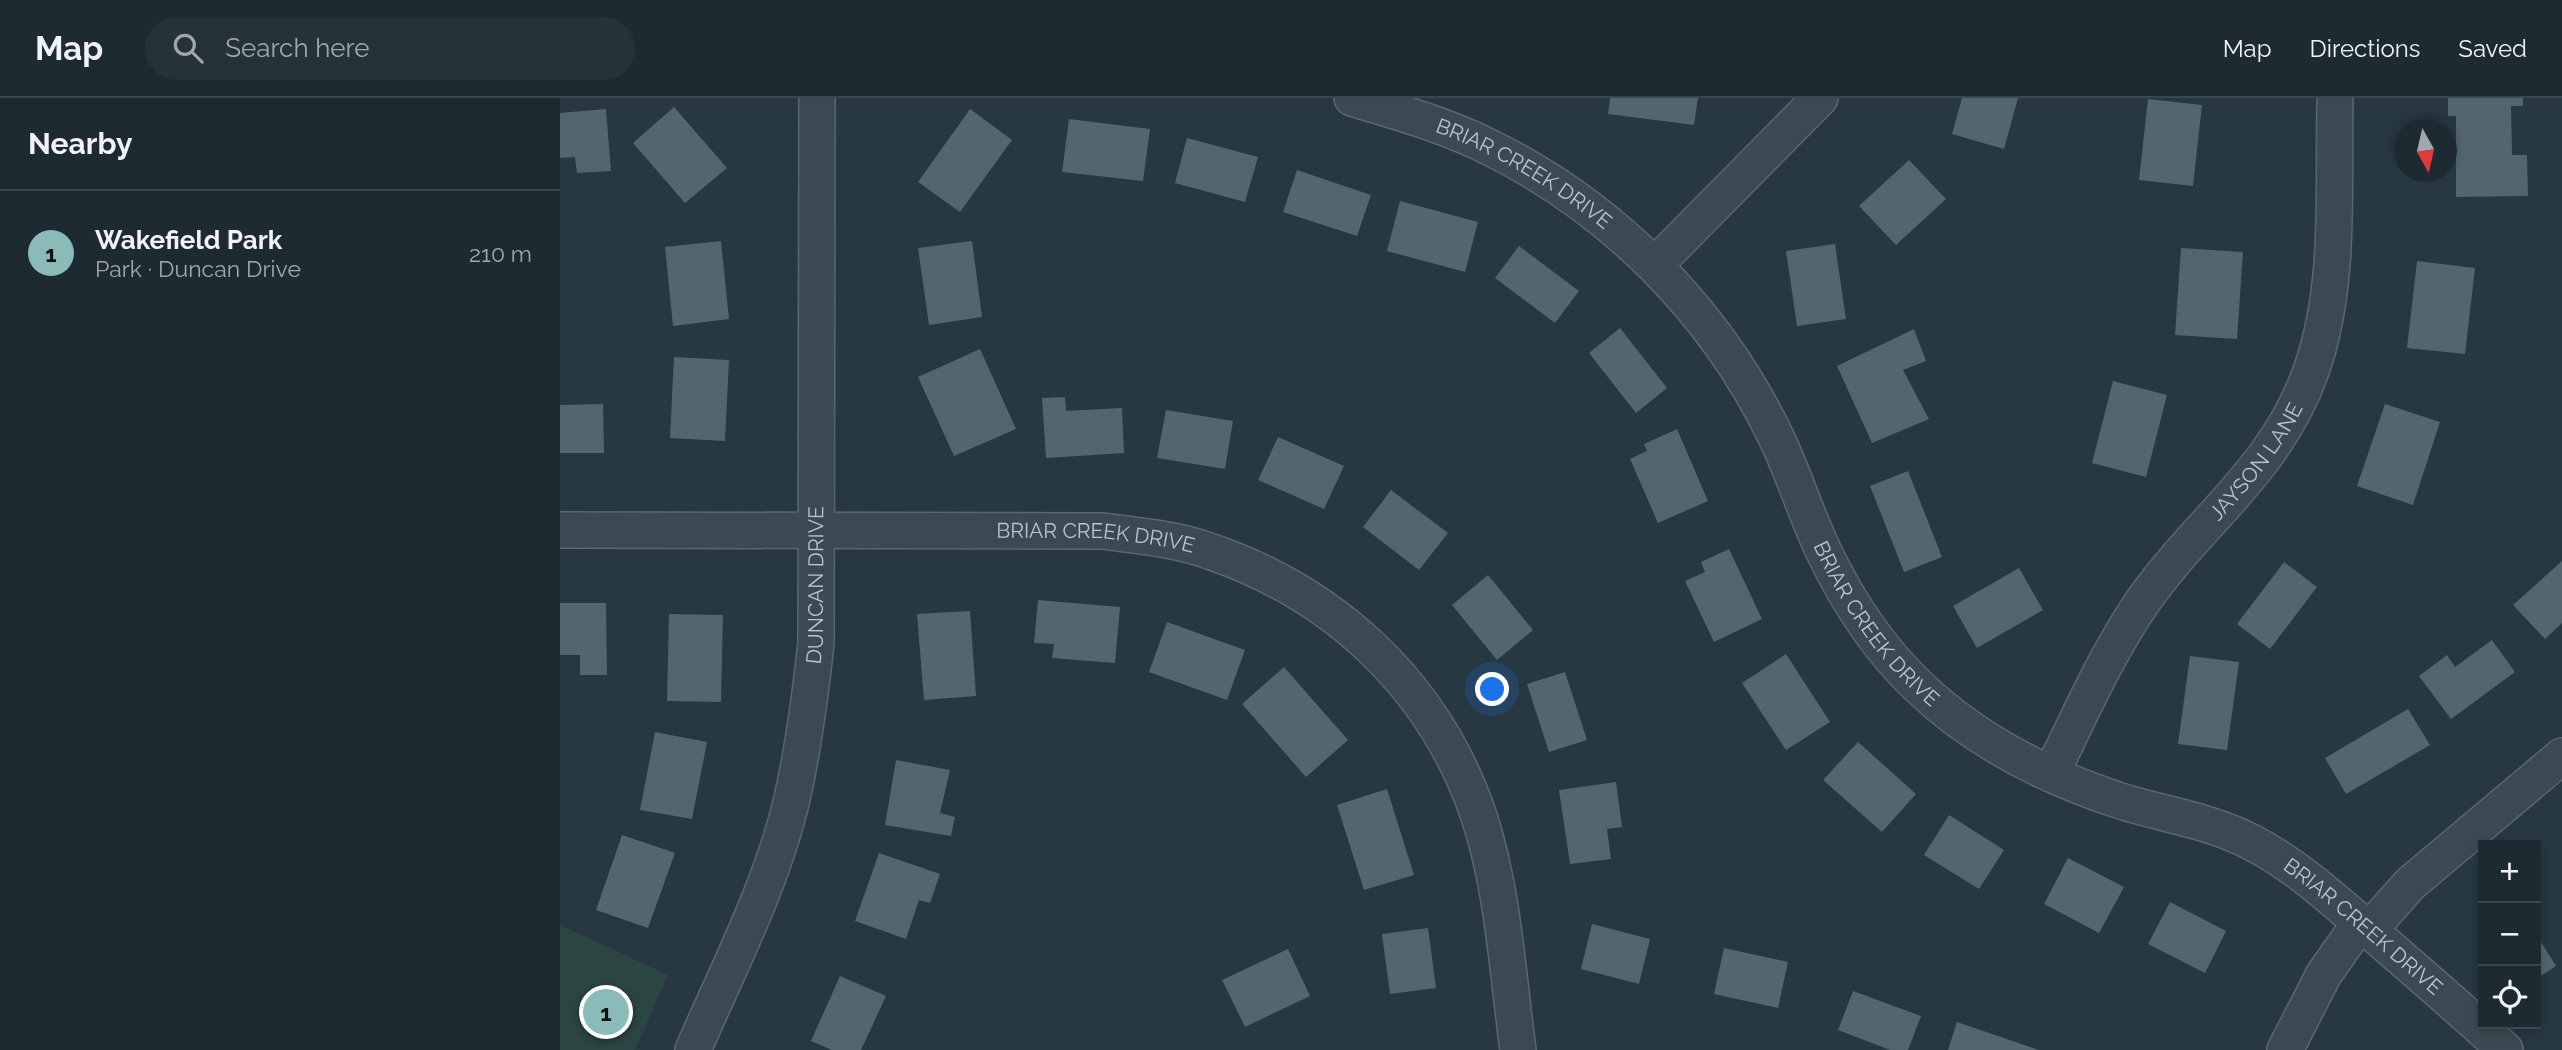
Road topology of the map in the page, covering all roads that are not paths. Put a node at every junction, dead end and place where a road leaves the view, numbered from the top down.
1 (817, 98) edge
2 (1352, 98) edge
3 (1819, 98) edge
4 (2334, 103) dead end
5 (1655, 265) junction
6 (560, 530) edge
7 (817, 532) junction
8 (2562, 756) edge
9 (2051, 774) junction
10 (2365, 926) junction
11 (692, 1050) edge
12 (1518, 1050) edge
13 (2285, 1050) edge
14 (2505, 1050) edge

1 - 7 street, DUNCAN DRIVE
2 - 5 street, BRIAR CREEK DRIVE
3 - 5 street
4 - 9 street, JAYSON LANE
5 - 9 street, BRIAR CREEK DRIVE
6 - 7 street, BRIAR CREEK DRIVE
7 - 11 street, DUNCAN DRIVE
7 - 12 street, BRIAR CREEK DRIVE
8 - 10 street
9 - 10 street, BRIAR CREEK DRIVE
10 - 13 street
10 - 14 street, BRIAR CREEK DRIVE

